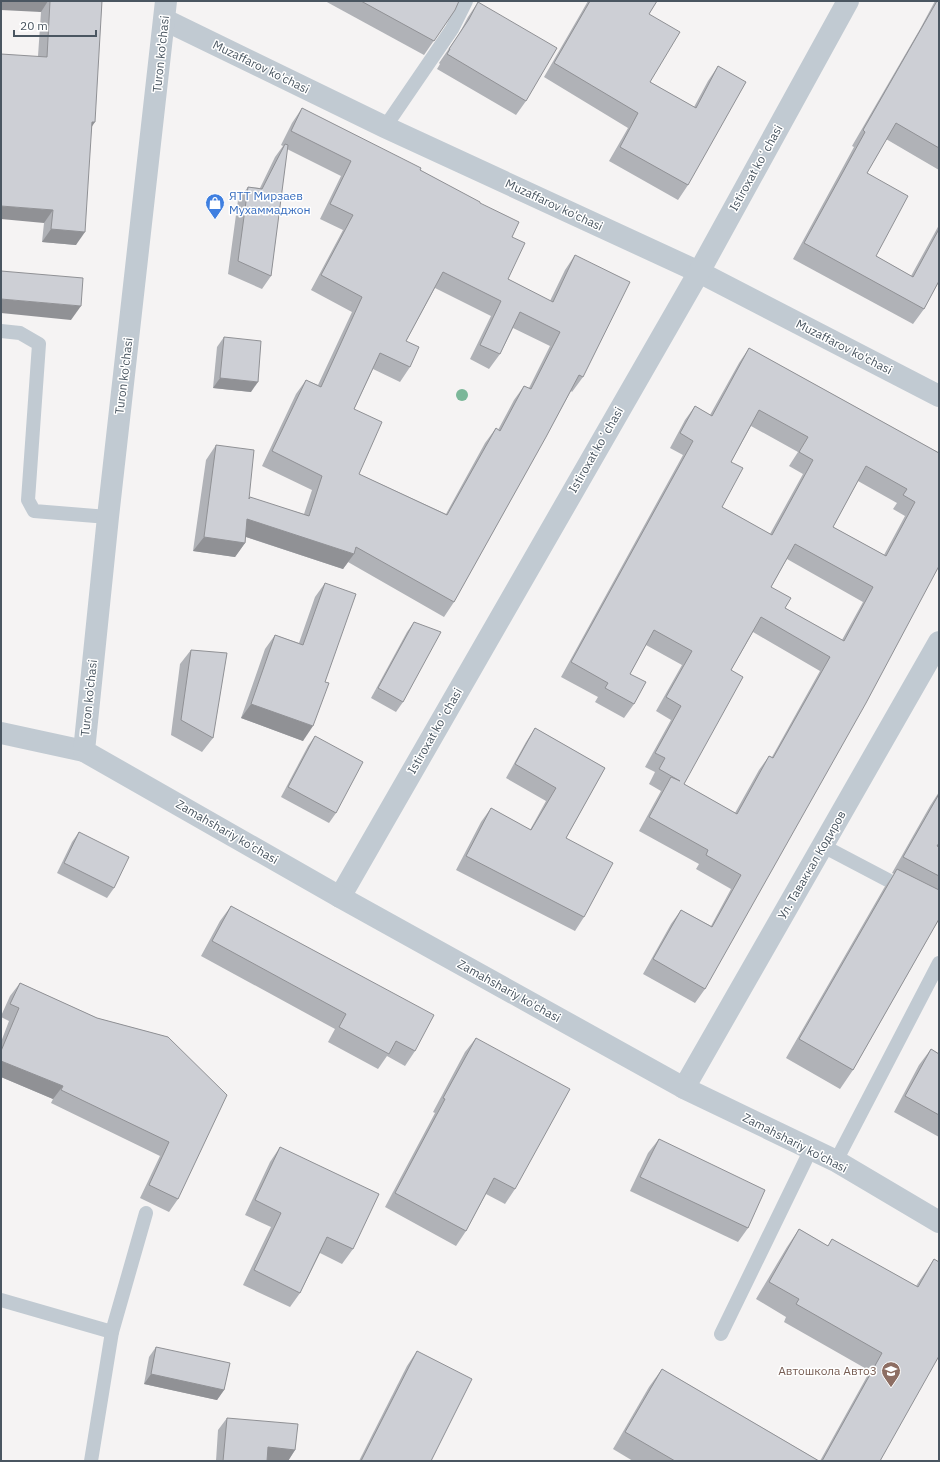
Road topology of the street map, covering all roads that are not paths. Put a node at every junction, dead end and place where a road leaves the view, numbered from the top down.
1 (466, 1) edge
2 (848, 1) edge
3 (166, 10) edge
4 (385, 127) junction
5 (699, 272) junction
6 (1, 331) edge
7 (939, 396) edge
8 (108, 517) junction
9 (939, 642) edge
10 (1, 733) edge
11 (84, 751) junction
12 (823, 846) junction
13 (340, 896) junction
14 (939, 907) edge
15 (939, 963) edge
16 (684, 1088) junction
17 (811, 1149) junction
18 (836, 1161) junction
19 (146, 1213) dead end
20 (939, 1222) edge
21 (1, 1300) edge
22 (112, 1332) junction
23 (720, 1334) dead end
24 (92, 1461) edge

1 - 4 lane
2 - 5 street, Istiroxat koʻchasi
3 - 4 street, Muzaffarov ko'chasi
3 - 8 street, Turon ko'chasi
4 - 5 street, Muzaffarov ko'chasi
5 - 7 street, Muzaffarov ko'chasi
5 - 13 street, Istiroxat koʻchasi
6 - 8 lane
8 - 11 street, Turon ko'chasi
9 - 12 street, Ул. Таваккал Кодиров
10 - 11 street, Zamahshariy ko'chasi
11 - 13 street, Zamahshariy ko'chasi
12 - 14 lane
12 - 16 street, Ул. Таваккал Кодиров
13 - 16 street, Zamahshariy ko'chasi
15 - 18 lane
16 - 17 street, Zamahshariy ko'chasi
17 - 18 street, Zamahshariy ko'chasi
17 - 23 lane
18 - 20 street, Zamahshariy ko'chasi
19 - 22 lane
21 - 22 lane
22 - 24 lane

